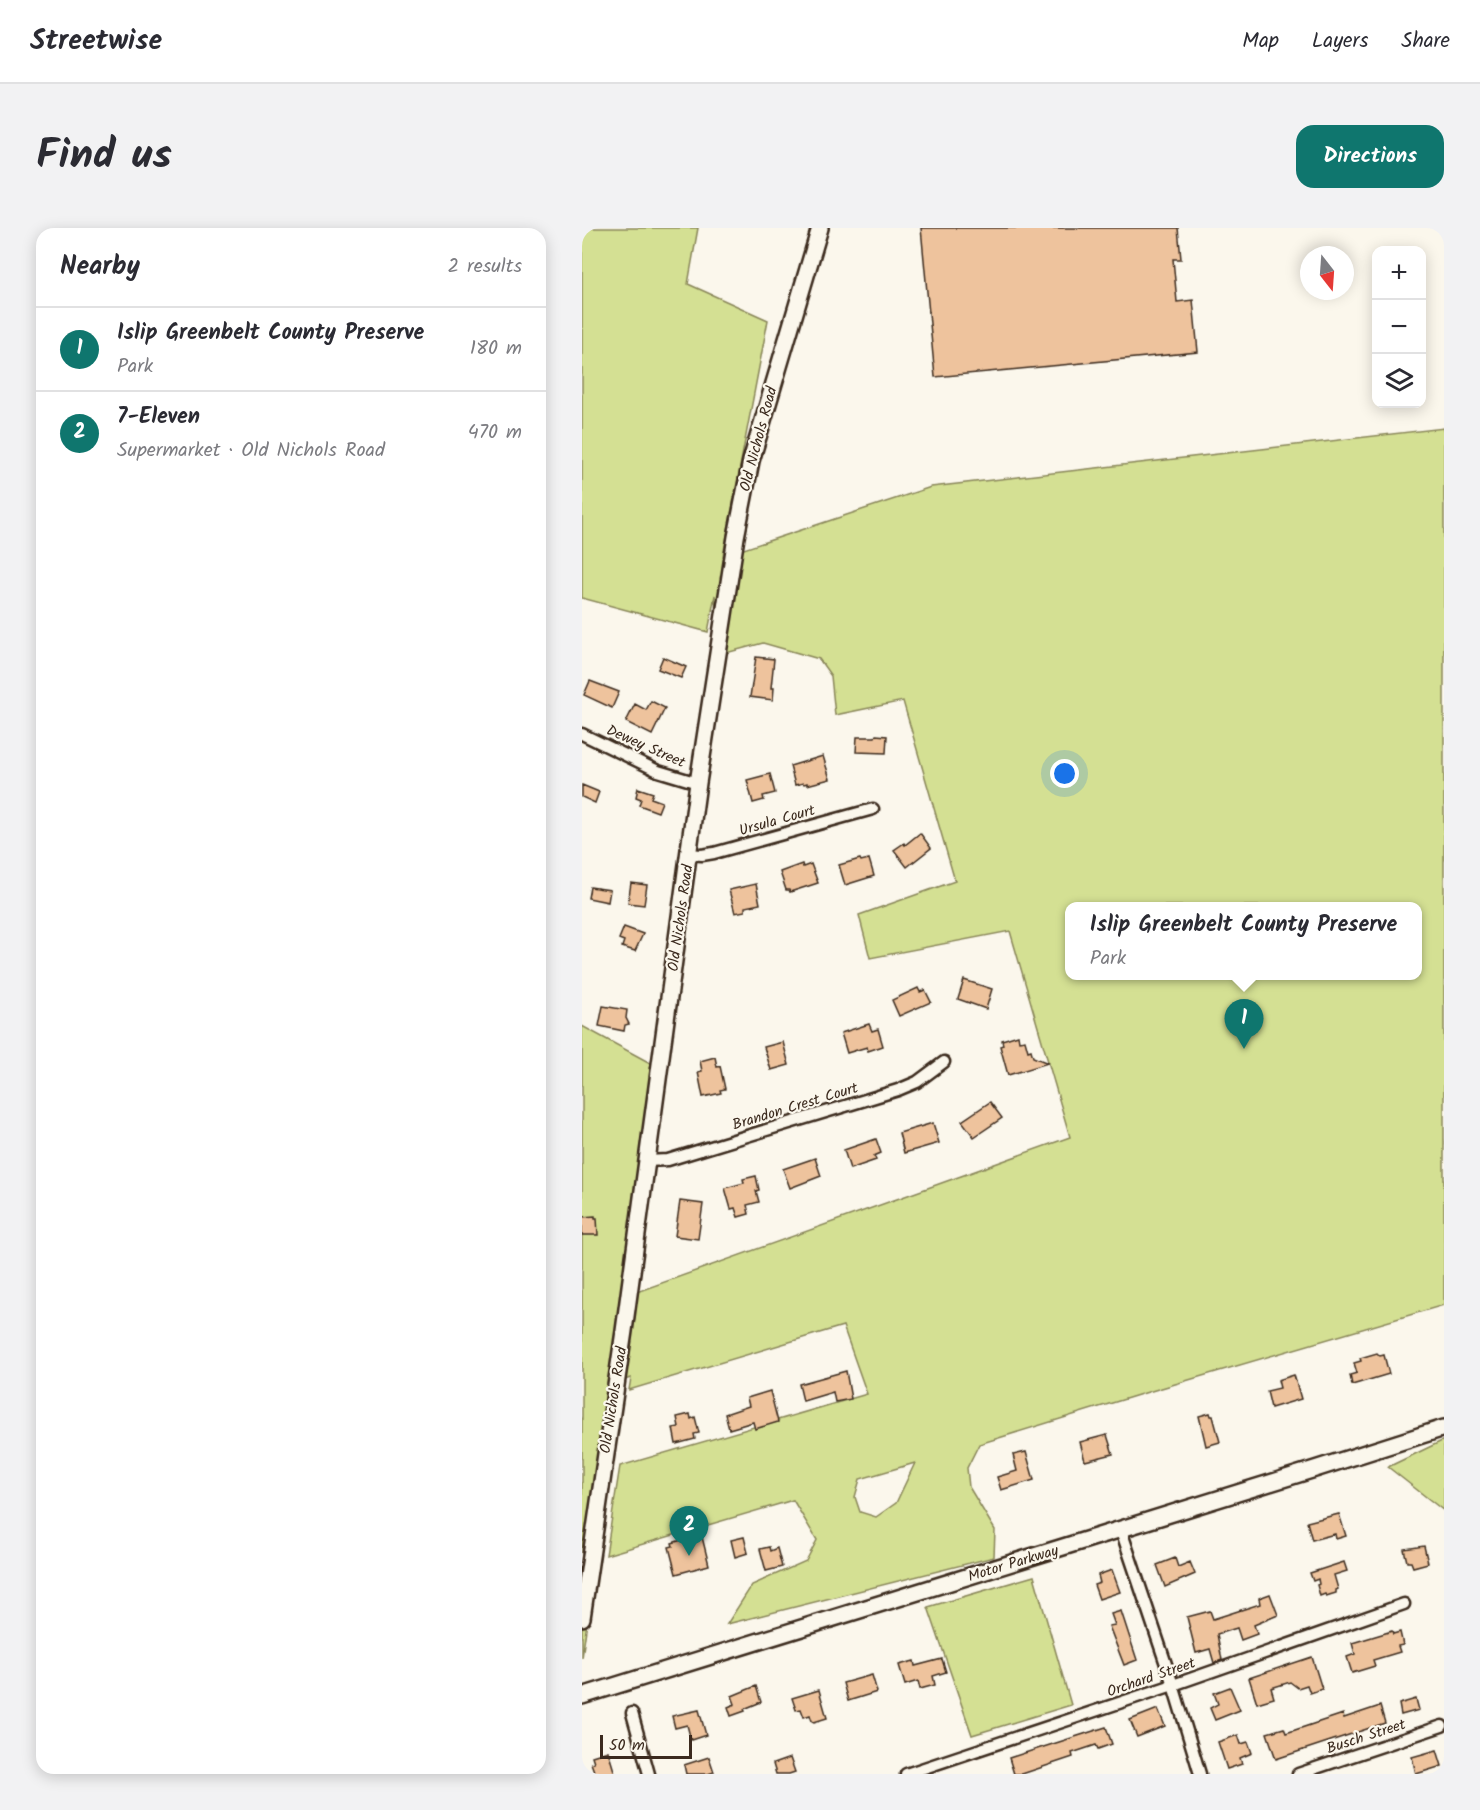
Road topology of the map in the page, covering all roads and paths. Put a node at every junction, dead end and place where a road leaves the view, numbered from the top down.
1 (820, 228) edge
2 (582, 734) edge
3 (698, 783) junction
4 (873, 809) dead end
5 (688, 854) junction
6 (944, 1062) dead end
7 (647, 1161) junction
8 (1444, 1428) edge
9 (1121, 1530) junction
10 (1404, 1604) dead end
11 (582, 1618) edge
12 (1173, 1685) junction
13 (582, 1696) edge
14 (632, 1713) dead end
15 (1443, 1726) edge
16 (649, 1774) edge
17 (906, 1774) edge
18 (1200, 1774) edge
19 (1298, 1774) edge

1 - 3 street, Old Nichols Road
2 - 3 street, Dewey Street
3 - 5 street, Old Nichols Road
4 - 5 street, Ursula Court
5 - 7 street, Old Nichols Road
6 - 7 street, Brandon Crest Court
7 - 11 street, Old Nichols Road
8 - 9 street, Motor Parkway
9 - 12 street
9 - 13 street, Motor Parkway
10 - 12 street, Orchard Street
12 - 17 street, Orchard Street
12 - 18 street
14 - 16 street
15 - 19 street, Busch Street

